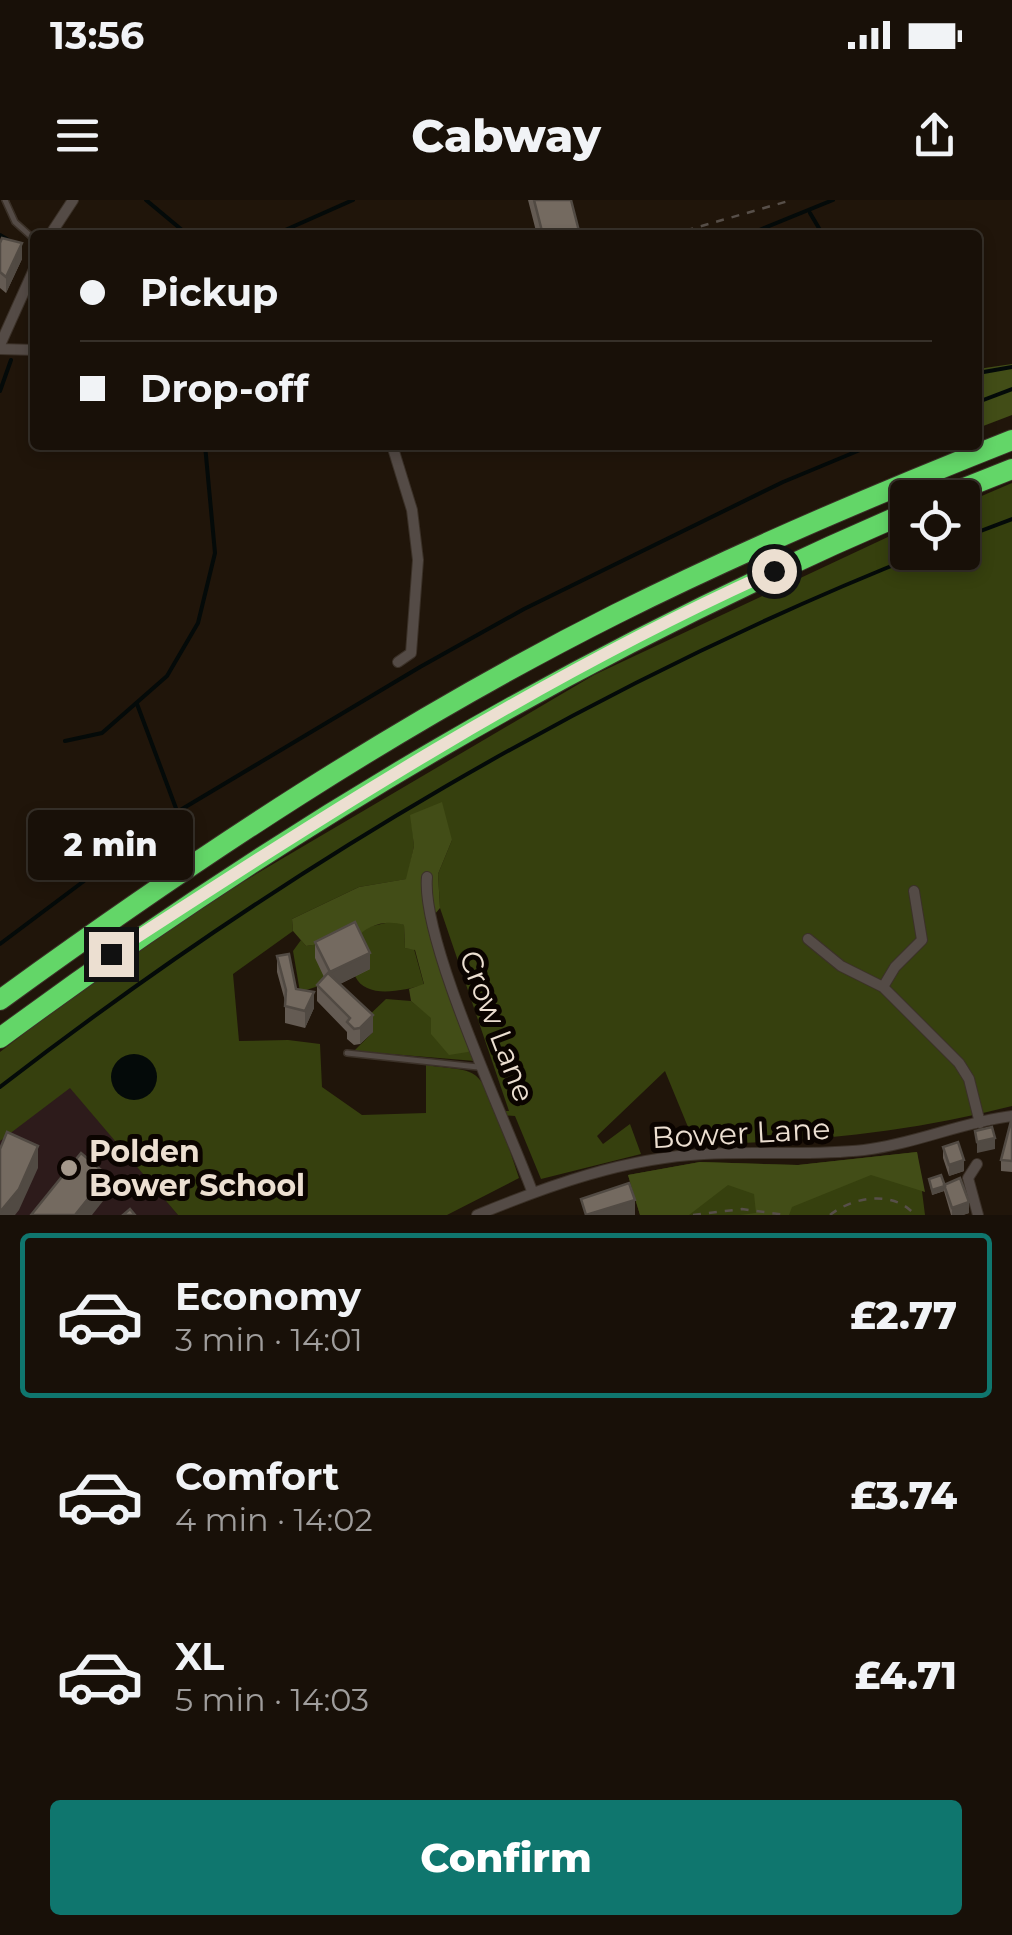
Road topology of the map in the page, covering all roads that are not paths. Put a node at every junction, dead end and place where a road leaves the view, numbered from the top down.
1 (6, 200) edge
2 (74, 200) edge
3 (53, 230) edge
4 (30, 236) edge
5 (30, 278) edge
6 (0, 347) edge
7 (30, 350) edge
8 (1012, 440) edge
9 (394, 450) edge
10 (1012, 469) edge
11 (980, 482) edge
12 (890, 520) edge
13 (398, 662) dead end
14 (427, 877) dead end
15 (914, 891) dead end
16 (808, 940) dead end
17 (882, 988) junction
18 (0, 1000) edge
19 (0, 1038) edge
20 (347, 1053) dead end
21 (485, 1068) junction
22 (1012, 1116) edge
23 (980, 1123) junction
24 (977, 1164) dead end
25 (532, 1191) junction
26 (477, 1215) edge
27 (978, 1215) edge

1 - 4 lane
2 - 3 street
5 - 6 street
6 - 7 street
8 - 18 highway
9 - 13 street
10 - 11 highway
12 - 19 highway
14 - 21 street, Crow Lane
15 - 17 street
16 - 17 street
17 - 23 street
20 - 21 lane
21 - 25 street, Crow Lane
22 - 23 street, Bower Lane
23 - 25 street, Bower Lane
24 - 27 street
25 - 26 street, Bower Lane

